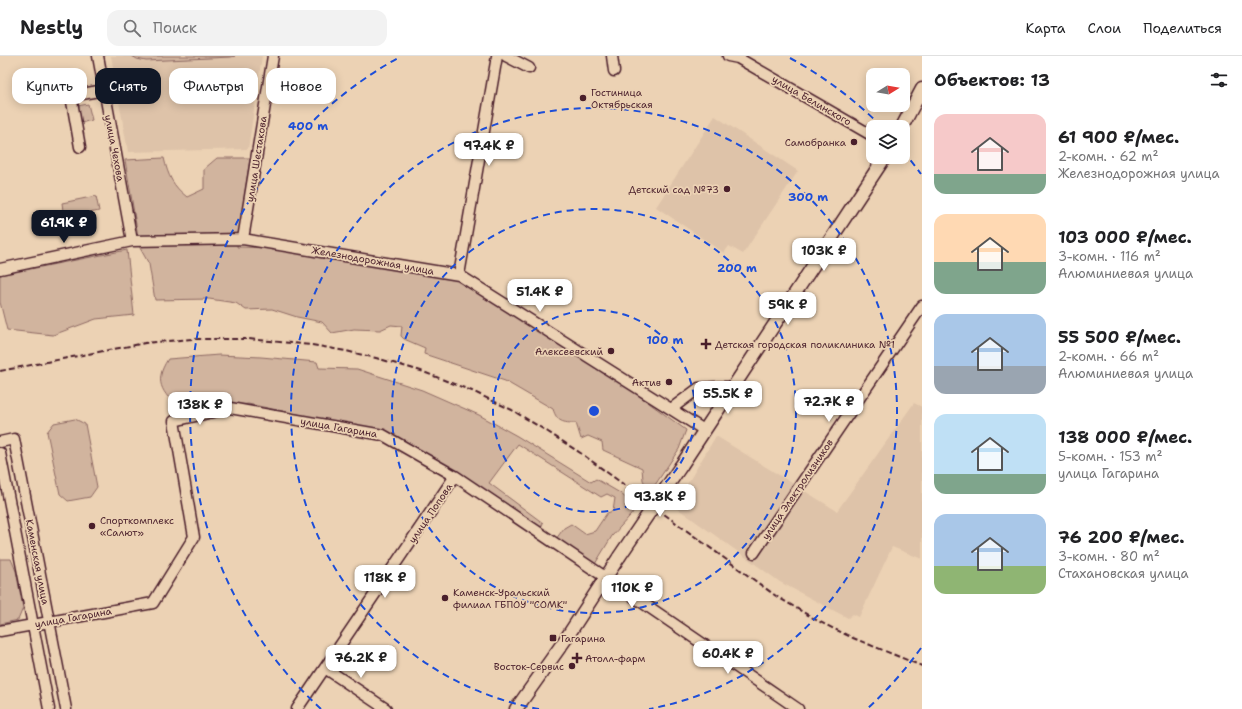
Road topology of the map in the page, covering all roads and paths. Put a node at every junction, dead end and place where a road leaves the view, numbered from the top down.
1 (98, 56) edge
2 (273, 56) edge
3 (497, 56) edge
4 (506, 56) edge
5 (612, 56) edge
6 (735, 56) edge
7 (100, 68) edge
8 (530, 68) dead end
9 (614, 71) dead end
10 (922, 89) edge
11 (95, 92) edge
12 (107, 104) edge
13 (906, 120) edge
14 (866, 132) edge
15 (80, 147) dead end
16 (880, 164) edge
17 (243, 238) junction
18 (132, 241) junction
19 (0, 269) edge
20 (459, 275) junction
21 (922, 306) edge
22 (732, 387) junction
23 (671, 409) junction
24 (704, 430) junction
25 (0, 442) edge
26 (0, 453) edge
27 (455, 476) junction
28 (754, 553) dead end
29 (606, 577) junction
30 (49, 622) junction
31 (33, 624) junction
32 (0, 631) edge
33 (325, 668) junction
34 (49, 709) edge
35 (66, 709) edge
36 (297, 709) edge
37 (386, 709) edge
38 (516, 709) edge
39 (798, 709) edge

1 - 7 street, улица Чехова
2 - 17 street, улица Шестакова
3 - 20 street
4 - 8 street
5 - 9 street
6 - 14 street, улица Белинского
10 - 13 main road
11 - 15 street
12 - 18 street, улица Чехова
16 - 22 main road
17 - 18 street, Железнодорожная улица
17 - 20 street, Железнодорожная улица
18 - 19 street, Железнодорожная улица
20 - 23 street, Железнодорожная улица
21 - 28 street, улица Электролизников
22 - 23 street
22 - 24 main road
23 - 24 street, Железнодорожная улица
24 - 29 main road, bridge
25 - 30 street, Каменская улица
26 - 31 street, Каменская улица
27 - 29 street, улица Гагарина
27 - 30 street, улица Гагарина
27 - 33 street, улица Попова
29 - 38 main road
29 - 39 street, улица Гагарина
30 - 31 street, улица Гагарина
30 - 35 street, Каменская улица
31 - 32 street, улица Гагарина
31 - 34 street, Каменская улица
33 - 36 street, улица Попова
33 - 37 street

